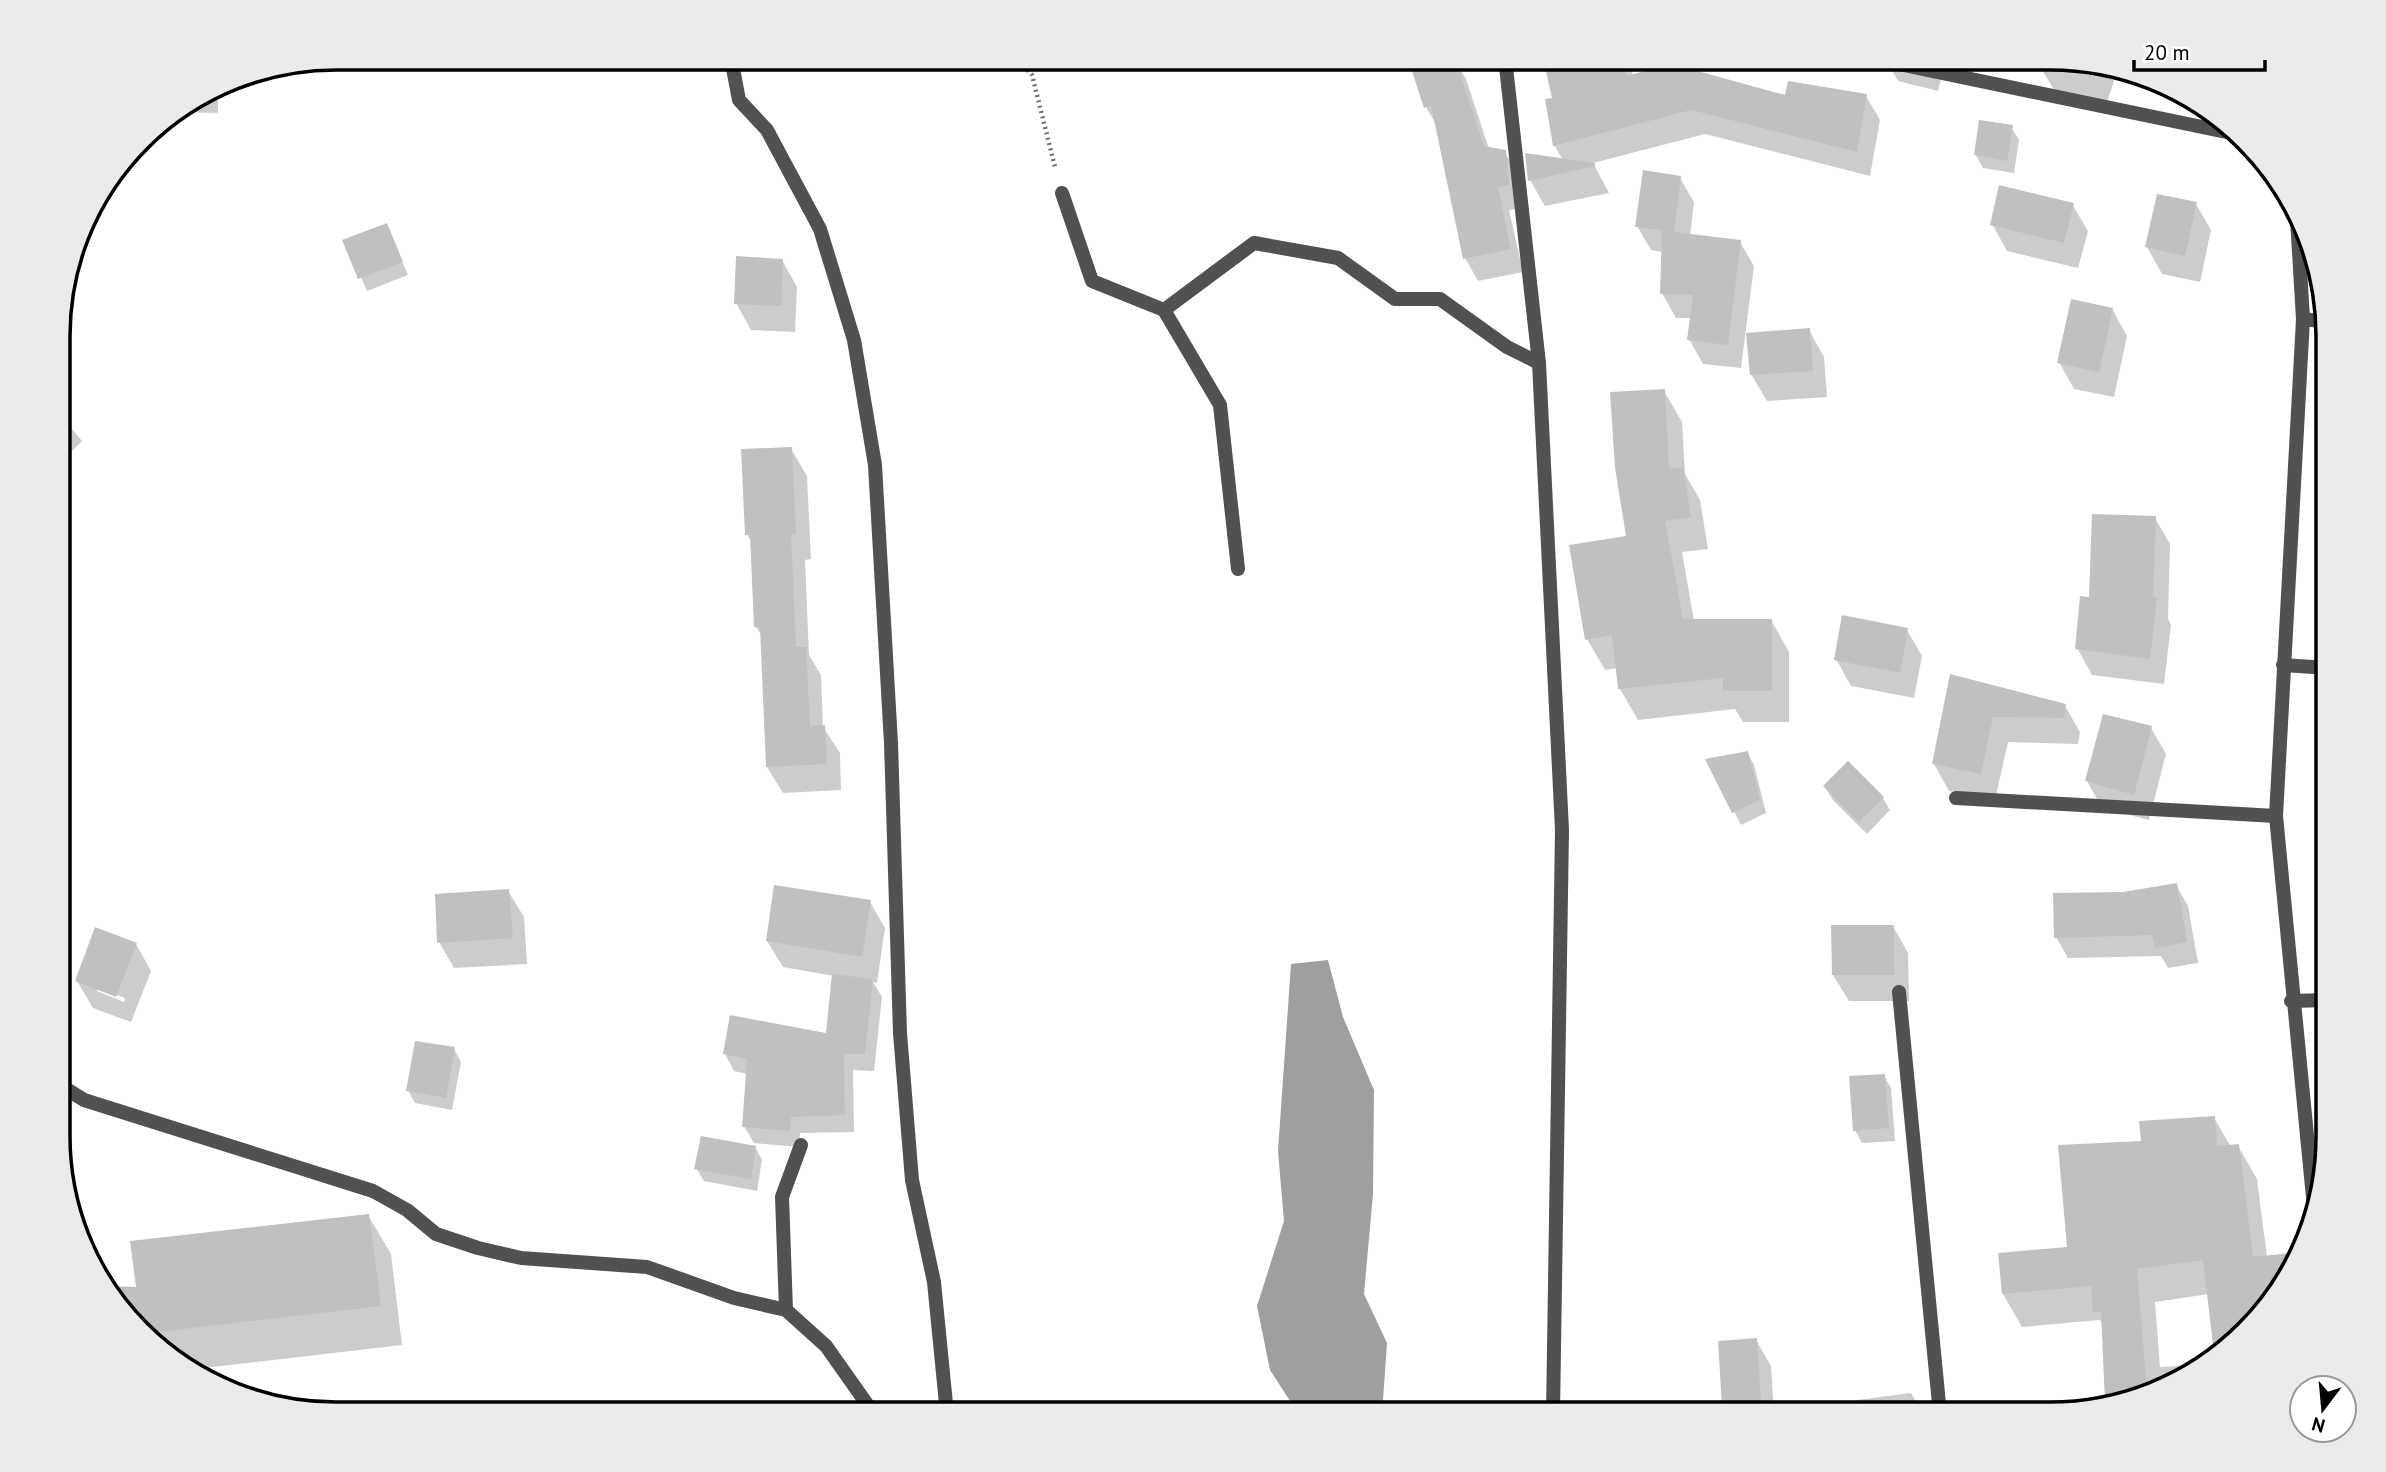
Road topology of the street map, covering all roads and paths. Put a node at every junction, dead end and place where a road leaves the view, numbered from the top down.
1 (733, 70) edge
2 (1027, 70) edge
3 (1506, 70) edge
4 (1928, 70) edge
5 (2218, 130) edge
6 (1062, 193) joint
7 (2298, 240) edge
8 (1164, 310) junction
9 (2303, 319) junction
10 (2315, 320) edge
11 (1539, 363) junction
12 (1238, 569) dead end
13 (2283, 665) junction
14 (2316, 667) edge
15 (1956, 797) dead end
16 (2276, 816) junction
17 (1899, 992) dead end
18 (2316, 1000) edge
19 (2291, 1001) junction
20 (70, 1091) edge
21 (801, 1145) dead end
22 (2311, 1186) edge
23 (786, 1310) junction
24 (866, 1402) edge
25 (946, 1402) edge
26 (1553, 1402) edge
27 (1939, 1402) edge

1 - 25 street
2 - 6 path
3 - 11 street
4 - 5 street
6 - 8 street
7 - 9 street
8 - 11 street
8 - 12 street
9 - 10 street
9 - 13 street
11 - 26 street
13 - 14 street
13 - 16 street
15 - 16 street
16 - 19 street
17 - 27 street
18 - 19 street
19 - 22 street
20 - 23 street
21 - 23 street
23 - 24 street

